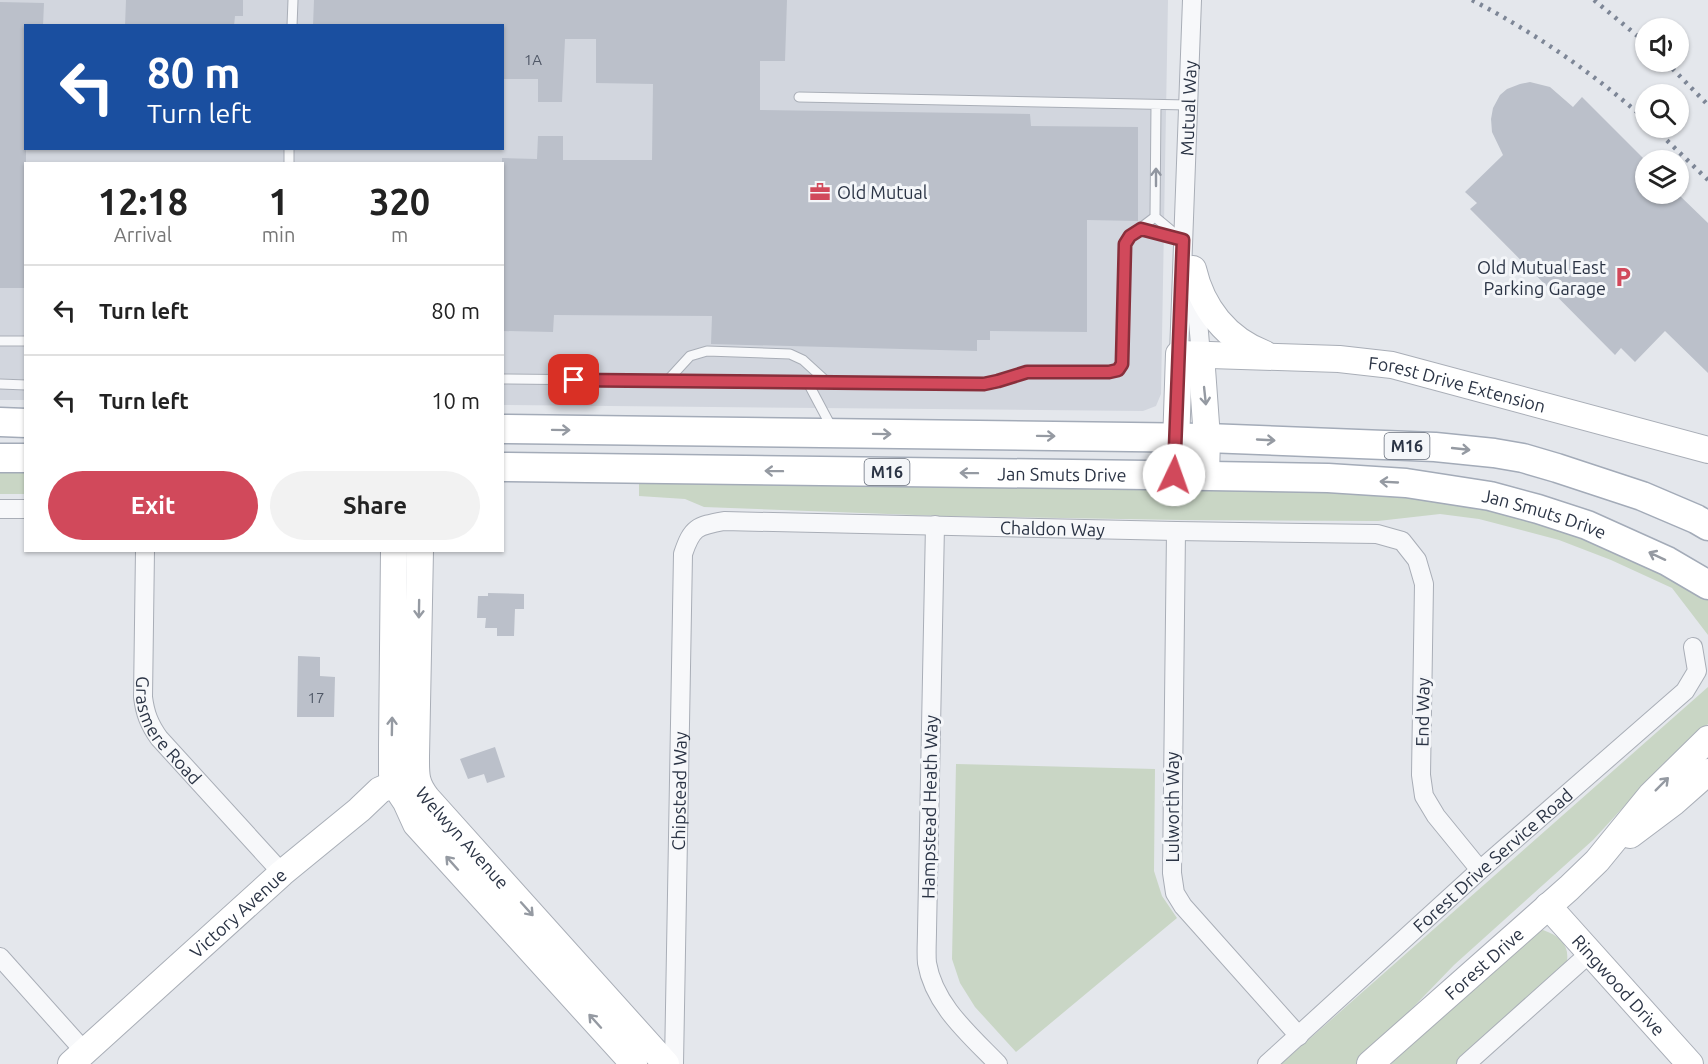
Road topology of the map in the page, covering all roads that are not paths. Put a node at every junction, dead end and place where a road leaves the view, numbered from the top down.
1 (293, 0) edge
2 (1192, 0) edge
3 (292, 24) edge
4 (799, 96) dead end
5 (1156, 105) junction
6 (1188, 105) junction
7 (1183, 215) junction
8 (1155, 217) junction
9 (1141, 229) junction
10 (1183, 240) junction
11 (1193, 269) junction
12 (0, 341) edge
13 (24, 341) edge
14 (1190, 354) junction
15 (1271, 357) junction
16 (504, 379) edge
17 (668, 380) junction
18 (807, 381) junction
19 (826, 381) junction
20 (0, 384) edge
21 (24, 385) edge
22 (0, 422) edge
23 (24, 423) edge
24 (504, 429) edge
25 (835, 434) junction
26 (1176, 438) junction
27 (1207, 438) junction
28 (1708, 450) edge
29 (0, 458) edge
30 (24, 458) edge
31 (504, 467) edge
32 (1174, 475) junction
33 (1206, 476) junction
34 (0, 509) edge
35 (24, 509) edge
36 (1704, 522) edge
37 (702, 525) joint
38 (935, 525) junction
39 (1176, 531) junction
40 (1402, 542) joint
41 (145, 552) edge
42 (407, 559) edge
43 (1708, 585) edge
44 (1693, 646) dead end
45 (1708, 739) edge
46 (1708, 772) edge
47 (405, 782) junction
48 (359, 810) junction
49 (416, 824) junction
50 (1596, 861) junction
51 (1480, 870) junction
52 (282, 873) junction
53 (1548, 906) junction
54 (1590, 953) junction
55 (0, 957) edge
56 (1299, 1036) junction
57 (78, 1058) edge
58 (634, 1064) edge
59 (666, 1064) edge
60 (674, 1064) edge
61 (998, 1064) edge
62 (1267, 1064) edge
63 (1370, 1064) edge
64 (1466, 1064) edge
65 (1690, 1064) edge

1 - 3 lane
2 - 6 street, Mutual Way
4 - 5 lane
5 - 6 lane
8 -> 5 lane
6 - 7 street, Mutual Way
7 - 10 street, Mutual Way
7 - 11 street, Mutual Way
8 - 9 lane
8 - 10 lane
9 - 10 lane
9 - 19 lane
10 - 14 street, Mutual Way
11 - 14 street, Mutual Way
11 - 15 street
12 - 13 lane
14 - 15 street, Forest Drive Extension
14 - 26 street, Mutual Way
14 -> 27 street, Mutual Way
15 - 28 street, Forest Drive Extension
16 - 17 lane
17 - 18 lane
17 - 19 lane
18 - 19 lane
18 - 25 lane
20 - 21 lane
22 - 23 main road
24 -> 25 main road, Jan Smuts Drive / M16
25 -> 26 main road, Jan Smuts Drive / M16
26 - 27 main road, Jan Smuts Drive / M16
26 - 32 street, Mutual Way
27 - 33 street, Mutual Way
27 -> 36 main road, Jan Smuts Drive / M16
29 - 30 main road
32 -> 31 main road, Jan Smuts Drive / M16
32 - 33 main road, Jan Smuts Drive / M16
43 -> 33 main road, Jan Smuts Drive / M16
34 - 35 street
37 - 38 street, Chaldon Way
37 - 60 street, Chipstead Way
38 - 39 street, Chaldon Way
38 - 61 street, Hampstead Heath Way
39 - 40 street, Chaldon Way
39 - 56 street, Lulworth Way
40 - 51 street, End Way
41 - 52 street, Grasmere Road
42 - 47 street, Welwyn Avenue
44 - 51 street, Forest Drive Service Road
50 -> 45 street, Forest Drive
46 - 50 street, Forest Drive
47 - 48 street, Victory Avenue
47 - 49 street, Welwyn Avenue
47 -> 59 street, Welwyn Avenue
48 - 49 street
48 - 52 street, Victory Avenue
58 -> 49 street, Welwyn Avenue
50 - 53 street, Forest Drive
51 - 56 street, Forest Drive Service Road
52 - 57 street, Victory Avenue
53 - 54 street, Ringwood Drive
53 - 63 street, Forest Drive
54 - 64 street
54 - 65 street, Ringwood Drive
55 - 57 street
56 - 62 street, Forest Drive Service Road

